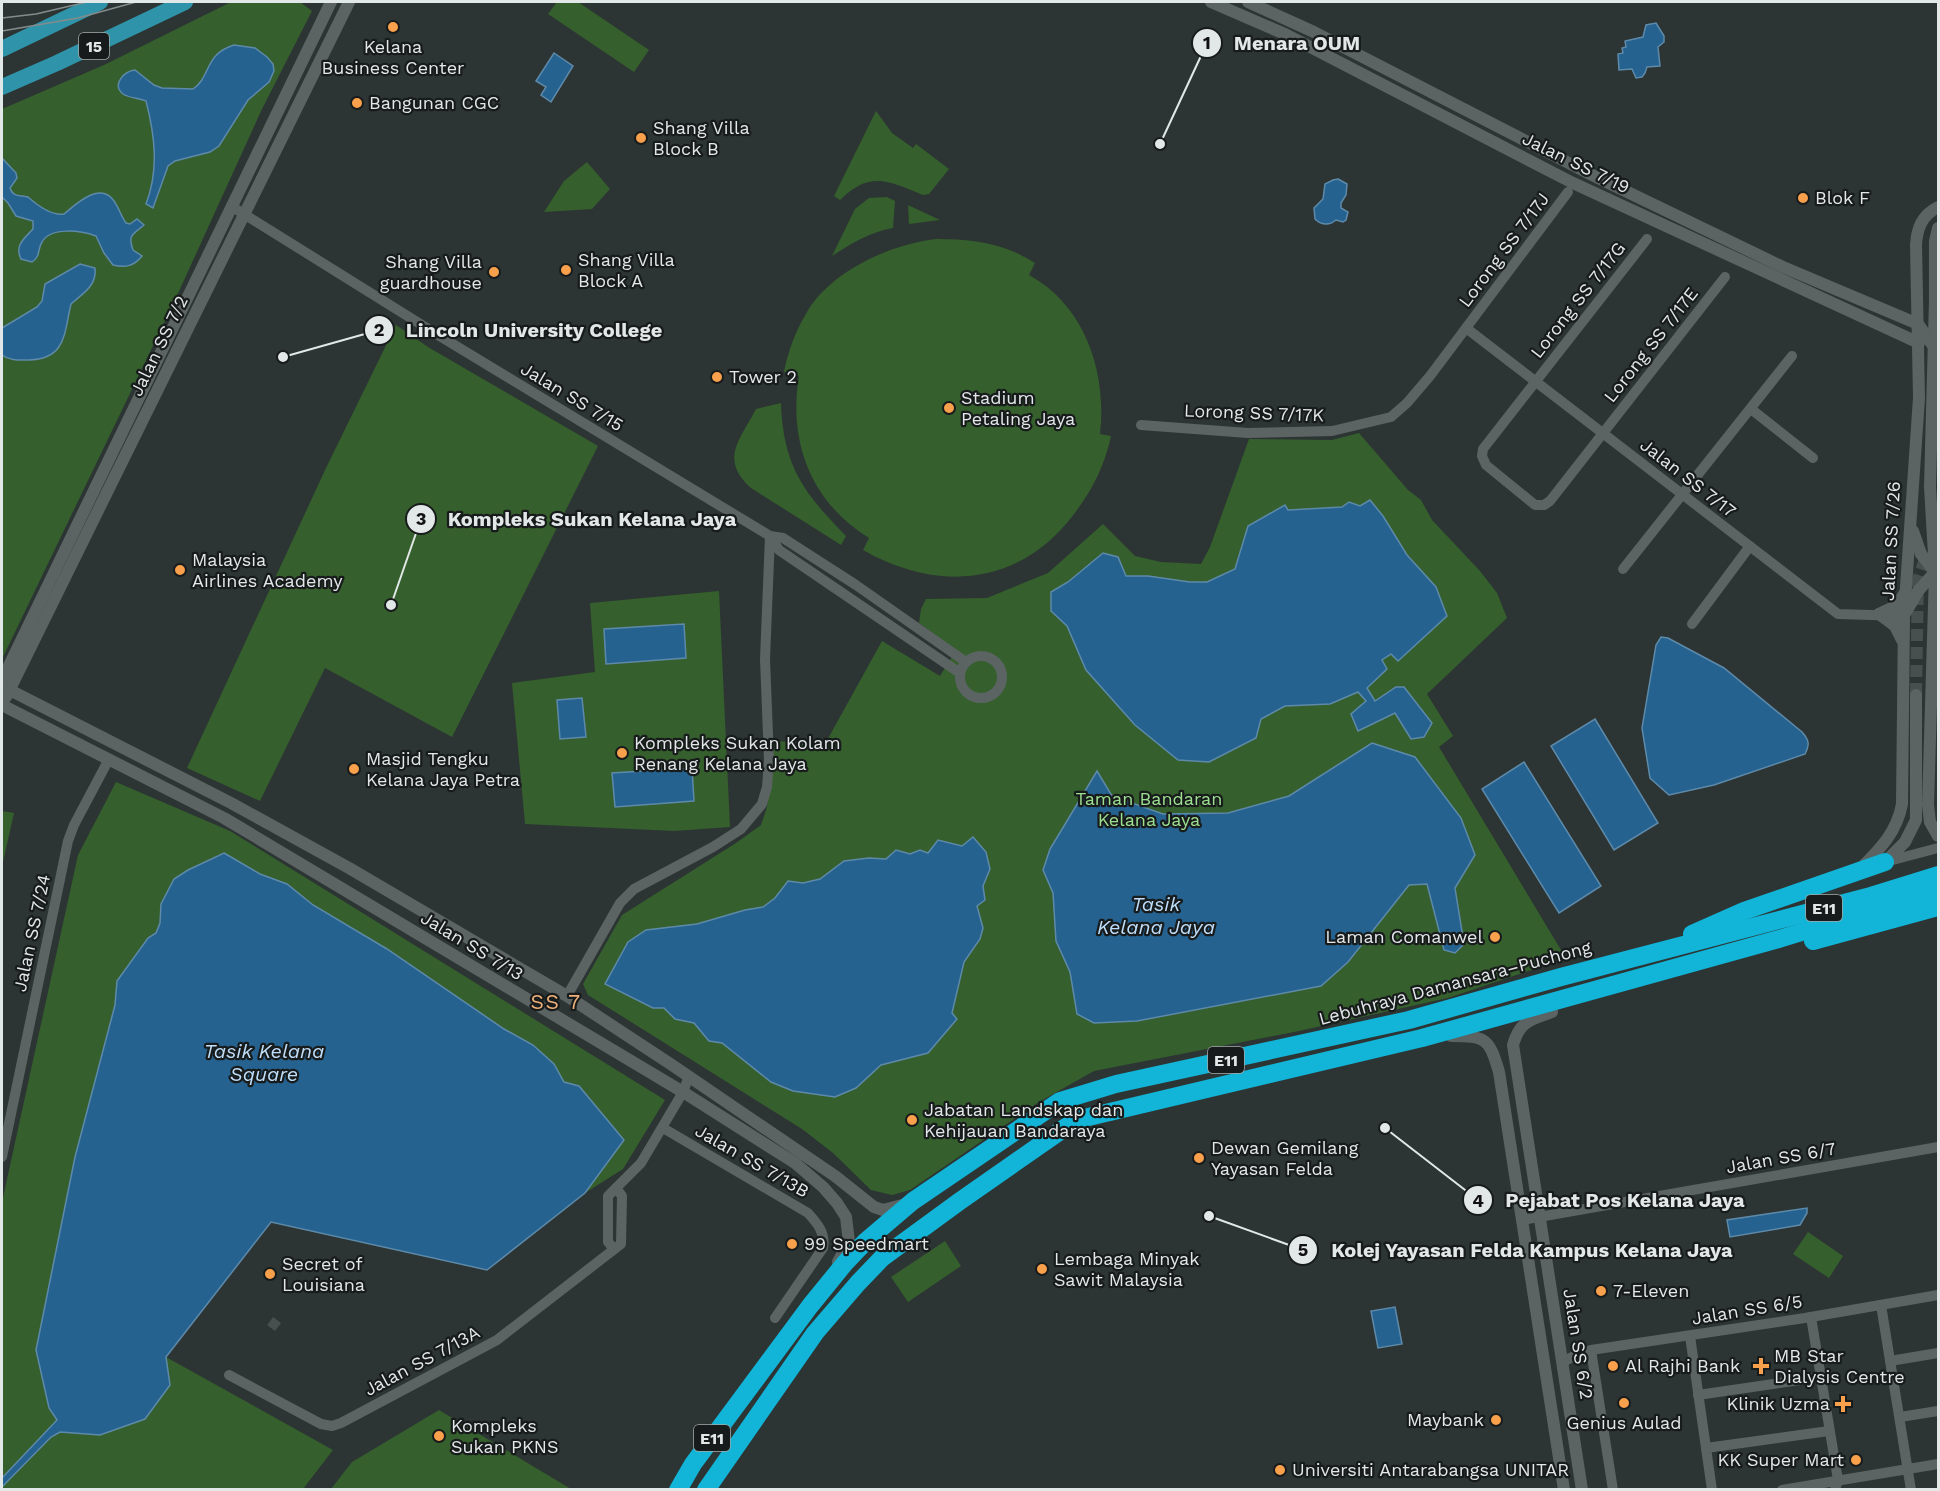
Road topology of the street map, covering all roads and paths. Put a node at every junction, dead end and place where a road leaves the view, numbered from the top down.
1 (100, 2) edge
2 (185, 2) edge
3 (331, 2) edge
4 (349, 2) edge
5 (1211, 2) edge
6 (1248, 2) edge
7 (2, 49) edge
8 (2, 87) edge
9 (1568, 192) dead end
10 (231, 206) junction
11 (1938, 207) edge
12 (244, 214) junction
13 (1938, 228) edge
14 (1647, 239) dead end
15 (1725, 277) dead end
16 (1935, 322) junction
17 (1918, 324) junction
18 (1466, 328) junction
19 (1923, 339) junction
20 (1934, 347) junction
21 (1792, 356) dead end
22 (1535, 381) junction
23 (1751, 409) junction
24 (1141, 425) dead end
25 (1604, 434) junction
26 (1813, 458) dead end
27 (1683, 494) junction
28 (1550, 501) joint
29 (1911, 523) junction
30 (1936, 523) edge
31 (770, 536) junction
32 (1750, 546) junction
33 (1623, 569) dead end
34 (1937, 572) edge
35 (856, 585) junction
36 (1906, 589) junction
37 (849, 596) junction
38 (1879, 615) junction
39 (1904, 616) junction
40 (1692, 624) dead end
41 (1904, 643) junction
42 (966, 662) junction
43 (960, 673) junction
44 (2, 680) edge
45 (6, 688) edge
46 (1916, 695) tunnel mouth
47 (2, 706) edge
48 (1938, 719) edge
49 (1929, 738) junction
50 (110, 759) junction
51 (148, 761) junction
52 (148, 778) junction
53 (1938, 836) edge
54 (1938, 848) edge
55 (1885, 862) junction
56 (1938, 862) edge
57 (1858, 871) junction
58 (1938, 875) edge
59 (1938, 890) edge
60 (1938, 907) edge
61 (1708, 938) junction
62 (1632, 958) junction
63 (567, 996) junction
64 (1552, 1012) junction
65 (1451, 1036) junction
66 (1422, 1038) junction
67 (689, 1076) junction
68 (683, 1092) junction
69 (5, 1126) edge
70 (663, 1128) junction
71 (1938, 1147) edge
72 (2, 1157) edge
73 (913, 1202) junction
74 (1540, 1217) junction
75 (1522, 1220) junction
76 (1938, 1295) edge
77 (1881, 1305) junction
78 (810, 1306) junction
79 (1811, 1317) junction
80 (774, 1318) dead end
81 (1690, 1336) junction
82 (1591, 1350) junction
83 (1938, 1353) edge
84 (1890, 1361) junction
85 (1563, 1362) junction
86 (230, 1375) dead end
87 (1821, 1377) junction
88 (1698, 1395) junction
89 (1938, 1411) edge
90 (1900, 1418) junction
91 (1829, 1431) junction
92 (1706, 1448) junction
93 (1938, 1464) edge
94 (1908, 1469) junction
95 (1836, 1485) edge
96 (678, 1490) edge
97 (706, 1490) edge
98 (1564, 1490) edge
99 (1582, 1490) edge
100 (1613, 1490) edge
101 (1712, 1490) edge
102 (1782, 1490) edge
103 (1911, 1490) edge

1 - 7 main road, 15
2 - 8 main road, 15
3 - 10 street, Jalan SS 7/2
4 - 12 street, Jalan SS 7/2
5 - 19 street, Jalan SS 7/19
6 - 17 street, Jalan SS 7/19
9 - 18 street, Lorong SS 7/17J
10 - 12 street, Jalan SS 7/15
10 - 44 street, Jalan SS 7/2
11 - 17 street
12 - 31 street, Jalan SS 7/15
12 - 45 street, Jalan SS 7/2
13 - 16 street, Jalan SS 7/26
14 - 22 street, Lorong SS 7/17G
15 - 25 street, Lorong SS 7/17E
16 - 19 street
16 - 20 street, Jalan SS 7/26
17 - 19 street, Jalan SS 7/19
18 - 22 street, Jalan SS 7/17
18 - 24 street, Lorong SS 7/17K
19 - 20 street, Jalan SS 7/19
19 - 29 street, Jalan SS 7/26
20 - 30 street, Jalan SS 7/26
21 - 23 street
22 - 25 street, Jalan SS 7/17
22 - 28 street, Lorong SS 7/17G
23 - 26 street
23 - 27 street
25 - 27 street, Jalan SS 7/17
25 - 28 street, Lorong SS 7/17E
27 - 32 street, Jalan SS 7/17
27 - 33 street
29 - 34 street
29 - 36 street, Jalan SS 7/26
30 - 34 street, Jalan SS 7/26
31 - 35 street, Jalan SS 7/15
31 - 37 street
31 - 63 street
32 - 38 street, Jalan SS 7/17
32 - 40 street
34 - 39 street
34 - 49 street, Jalan SS 7/26
35 - 37 street
35 - 42 street, Jalan SS 7/15
36 - 38 street
36 - 39 street, Jalan SS 7/26
37 - 43 street
38 - 39 street, Jalan SS 7/17
38 - 41 street
39 - 41 street, Jalan SS 7/26
41 - 57 street, Jalan SS 7/26
42 - 43 street
42 - 43 street
45 - 47 street, Jalan SS 7/2
45 - 51 street, Jalan SS 7/13
46 - 55 street
47 - 50 street, Jalan SS 7/13
48 - 49 street
49 - 53 street, Jalan SS 7/26
50 - 52 street, Jalan SS 7/13
50 - 69 street, Jalan SS 7/24
51 - 52 street
51 - 63 street, Jalan SS 7/13
52 - 68 street, Jalan SS 7/13
54 - 55 street
55 - 57 highway
56 - 61 highway
57 - 62 highway
58 - 61 highway, Lebuhraya Damansara–Puchong / E11
59 - 66 highway, E11
60 - 64 highway
61 - 62 highway, Lebuhraya Damansara–Puchong / E11
62 - 73 highway, Lebuhraya Damansara–Puchong / E11
63 - 67 street, Jalan SS 7/13
64 - 65 highway
64 - 74 street, Jalan SS 6/2
65 - 66 highway
65 - 75 street, Jalan SS 6/2
66 - 97 highway, E11
67 - 68 street, Jalan SS 7/13A
67 - 73 street, Jalan SS 7/13
68 - 70 street, Jalan SS 7/13A
68 - 78 street, Jalan SS 7/13
69 - 72 street, Jalan SS 7/24
70 - 80 street, Jalan SS 7/13B
70 - 86 street, Jalan SS 7/13A
71 - 74 street, Jalan SS 6/7
73 - 78 highway, Lebuhraya Damansara–Puchong / E11
74 - 75 street, Jalan SS 6/7
74 - 85 street, Jalan SS 6/2
75 - 98 street, Jalan SS 6/2
76 - 77 street, Jalan SS 6/5
77 - 79 street, Jalan SS 6/5
77 - 84 street
78 - 96 highway, Lebuhraya Damansara–Puchong / E11
79 - 81 street, Jalan SS 6/5
79 - 87 street
81 - 82 street, Jalan SS 6/5
81 - 88 street
82 - 85 street, Jalan SS 6/5
82 - 100 street
83 - 84 street
84 - 90 street
85 - 99 street, Jalan SS 6/2
87 - 88 street
87 - 91 street
88 - 92 street
89 - 90 street
90 - 94 street
91 - 92 street
91 - 95 street
92 - 101 street
93 - 94 street
94 - 95 street
94 - 103 street
95 - 102 street

